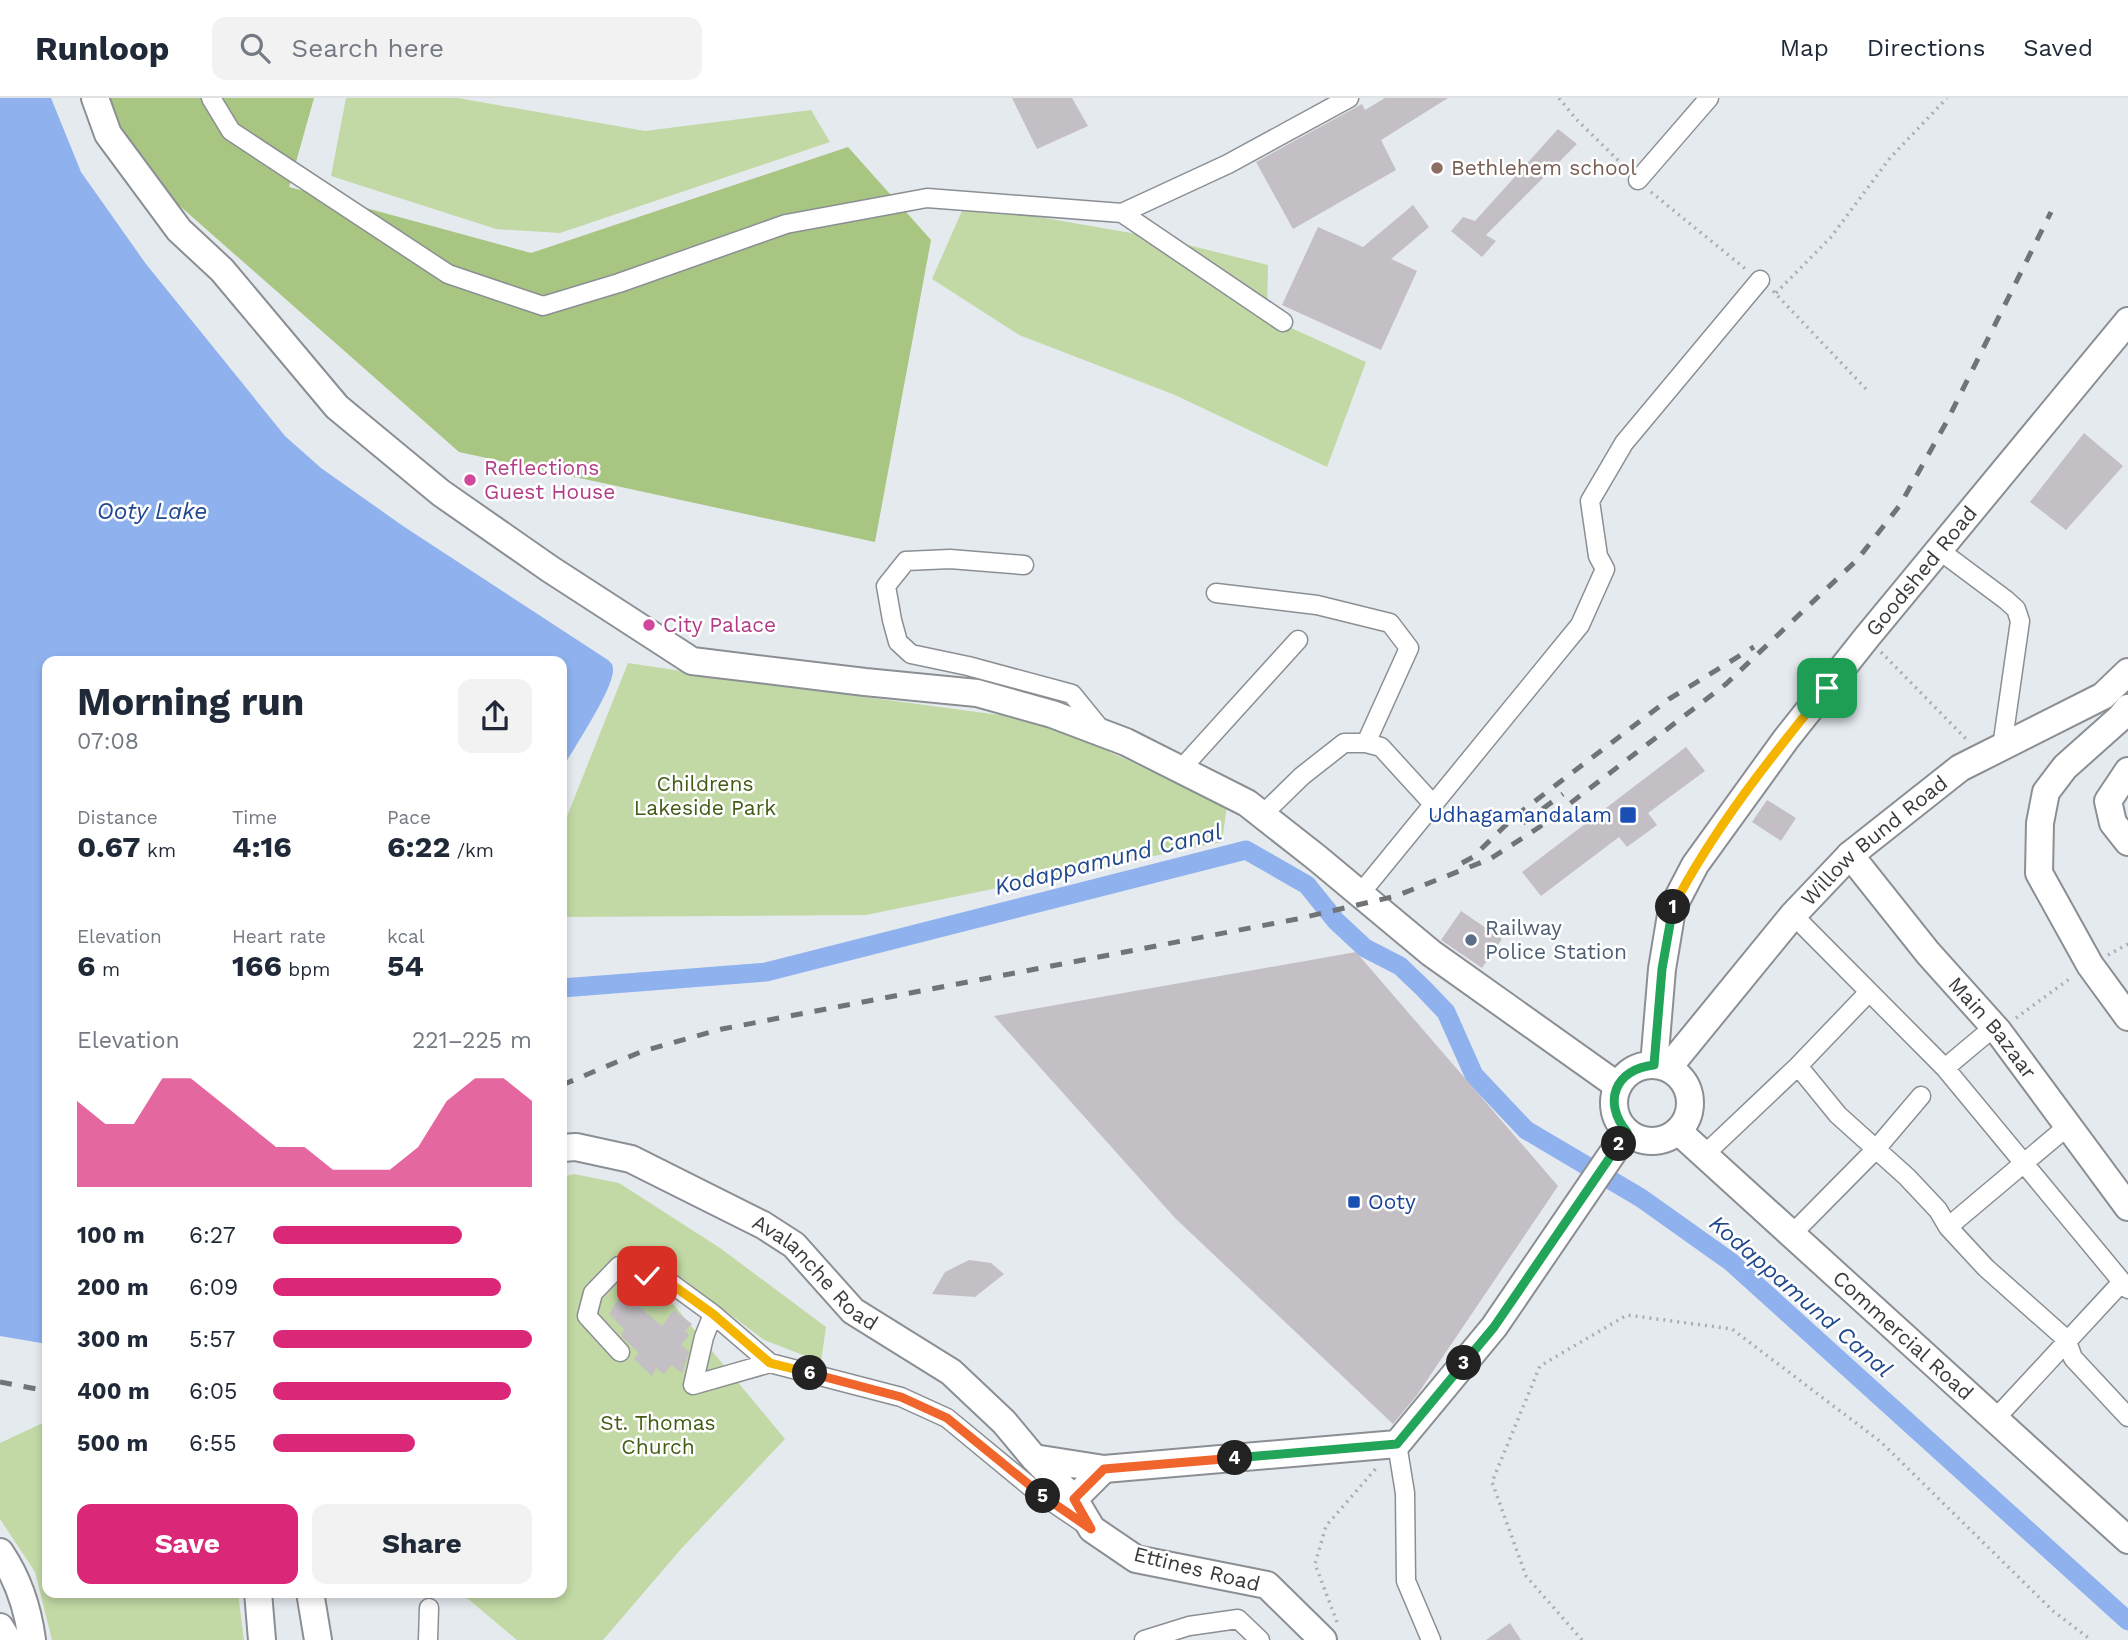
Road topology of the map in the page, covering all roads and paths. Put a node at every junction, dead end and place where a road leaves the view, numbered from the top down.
1 (95, 98) edge
2 (211, 98) edge
3 (1349, 98) edge
4 (1559, 98) edge
5 (1947, 98) edge
6 (1700, 102) edge
7 (1639, 180) junction
8 (1122, 213) junction
9 (1760, 280) junction
10 (1776, 293) junction
11 (2128, 321) edge
12 (1283, 322) dead end
13 (1867, 390) dead end
14 (1938, 550) junction
15 (1024, 565) dead end
16 (1216, 593) dead end
17 (1867, 637) junction
18 (1298, 640) dead end
19 (2128, 672) edge
20 (2128, 708) edge
21 (1105, 734) junction
22 (1366, 743) junction
23 (1992, 751) junction
24 (1181, 769) junction
25 (2128, 771) edge
26 (1433, 804) junction
27 (1262, 815) junction
28 (2128, 842) edge
29 (1850, 855) junction
30 (1360, 894) junction
31 (1793, 915) junction
32 (2128, 944) edge
33 (2090, 965) junction
34 (1869, 992) junction
35 (2128, 1017) edge
36 (1996, 1029) junction
37 (1798, 1066) junction
38 (1661, 1067) junction
39 (1945, 1068) junction
40 (1618, 1086) junction
41 (1921, 1096) dead end
42 (2068, 1126) junction
43 (1678, 1131) junction
44 (1627, 1132) junction
45 (567, 1148) edge
46 (1876, 1149) junction
47 (1704, 1154) junction
48 (2024, 1162) junction
49 (2128, 1207) edge
50 (1948, 1227) junction
51 (1792, 1234) junction
52 (2125, 1286) edge
53 (713, 1314) junction
54 (2067, 1342) junction
55 (620, 1352) dead end
56 (770, 1363) junction
57 (2128, 1417) edge
58 (1996, 1418) junction
59 (1397, 1444) junction
60 (1034, 1458) junction
61 (1104, 1469) junction
62 (1074, 1499) junction
63 (1091, 1529) junction
64 (2128, 1540) edge
65 (0, 1552) edge
66 (258, 1598) edge
67 (311, 1598) edge
68 (429, 1608) dead end
69 (0, 1628) edge
70 (1331, 1634) edge
71 (8, 1640) edge
72 (32, 1640) edge
73 (261, 1640) edge
74 (318, 1640) edge
75 (428, 1640) edge
76 (1144, 1640) edge
77 (1260, 1640) edge
78 (1431, 1640) edge
79 (1581, 1640) edge
80 (2091, 1640) edge

1 - 21 street
2 - 8 street
3 - 8 street
4 - 7 path
5 - 10 path
6 - 7 street
7 - 9 path
8 - 12 street
9 - 10 path
9 - 26 street
10 - 13 path
11 - 14 street, Goodshed Road
14 - 17 street, Goodshed Road
14 - 23 street
15 - 21 street
16 - 22 street
17 - 23 path
17 - 38 street, Goodshed Road
18 - 24 street
19 - 23 street, Willow Bund Road
20 - 33 street
21 - 24 street
22 - 26 street
22 - 27 street
23 - 29 street, Willow Bund Road
24 - 27 street
25 - 28 street
26 - 30 street
27 - 30 street
29 - 31 street, Willow Bund Road
29 - 36 street, Main Bazaar
30 - 40 street
31 - 34 street
31 - 38 street, Willow Bund Road
32 - 33 path
33 - 35 street
33 - 36 path
34 - 37 street
34 - 39 street
36 - 39 street
36 - 42 street, Main Bazaar
37 - 46 street
37 - 47 street
38 - 40 street
38 - 43 street
39 - 48 street
40 - 44 street
41 - 46 street
42 - 48 street
42 - 49 street, Main Bazaar
43 - 44 street
43 - 47 street, Commercial Road
44 - 59 street
45 - 60 street, Avalanche Road
46 - 50 street
46 - 51 street
47 - 51 street, Commercial Road
48 - 50 street
48 - 52 street
50 - 54 street
51 - 58 street, Commercial Road
52 - 54 street
53 - 55 street
53 - 56 street
53 - 56 street
54 - 57 street
54 - 58 street
56 - 63 street
58 - 64 street, Commercial Road
59 - 61 street
59 - 70 path
59 - 78 street
60 - 61 street
60 - 62 street, Avalanche Road
61 - 62 street
62 - 63 street, Ettines Road
63 - 70 street, Ettines Road
65 - 72 street
66 - 73 street
67 - 74 street
68 - 75 street
69 - 71 street
76 - 77 street
79 - 80 path

